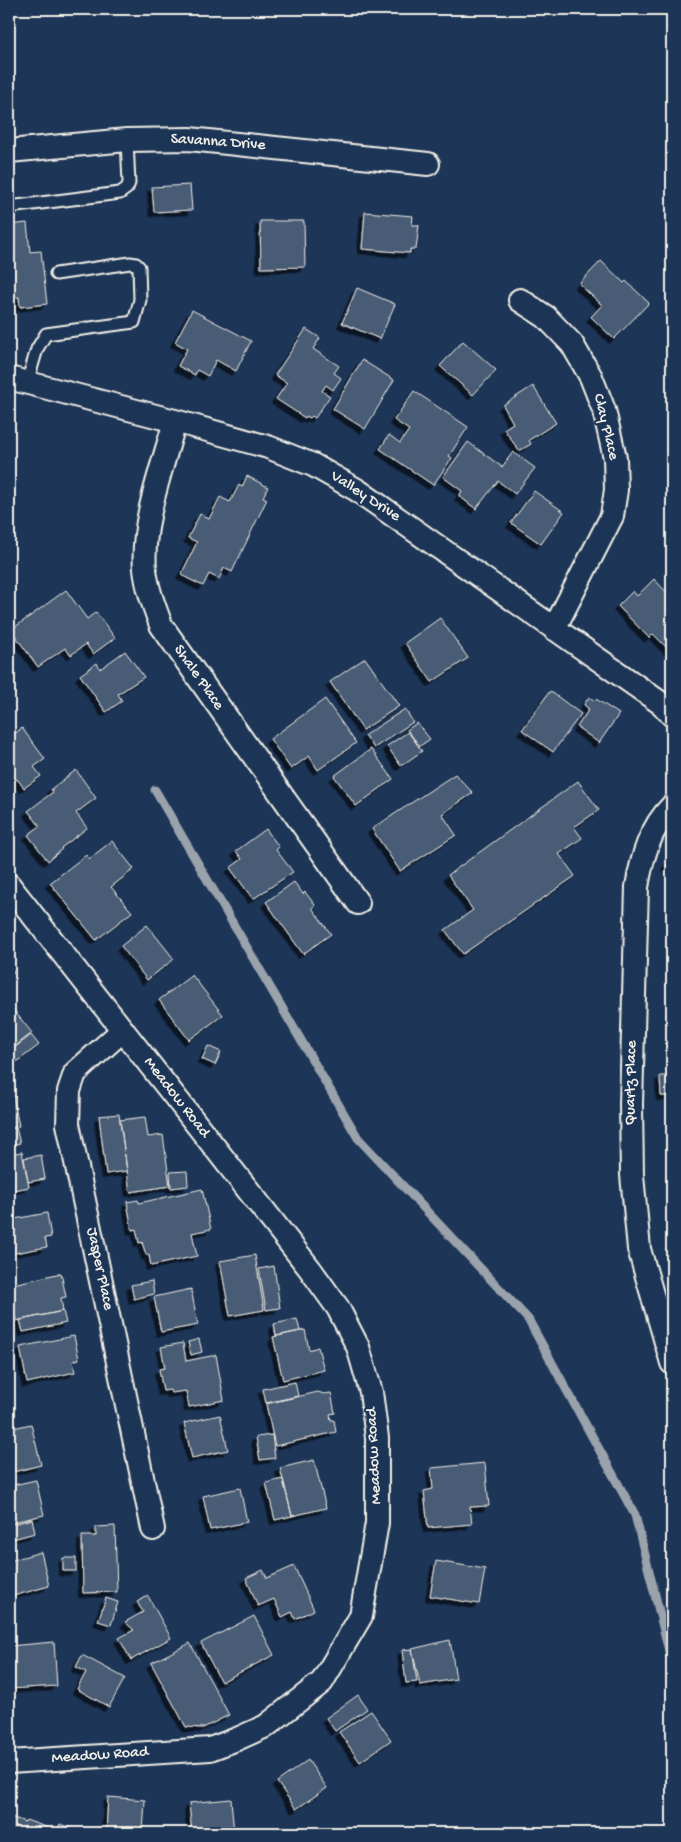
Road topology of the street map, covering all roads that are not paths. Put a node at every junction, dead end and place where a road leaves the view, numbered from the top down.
1 (127, 140) junction
2 (9, 151) edge
3 (428, 164) dead end
4 (9, 207) edge
5 (56, 274) dead end
6 (520, 300) dead end
7 (18, 380) edge
8 (175, 421) junction
9 (554, 629) junction
10 (672, 716) edge
11 (672, 806) edge
12 (9, 885) edge
13 (358, 903) dead end
14 (123, 1030) junction
15 (672, 1363) edge
16 (154, 1528) dead end
17 (9, 1762) edge

1 - 2 street, Savanna Drive
1 - 3 street, Savanna Drive
1 - 4 lane
5 - 7 lane
6 - 9 street, Clay Place
7 - 8 street, Valley Drive
8 - 9 street, Valley Drive
8 - 13 street, Shale Place
9 - 10 street, Valley Drive
11 - 15 street, Quartz Place
12 - 14 street, Meadow Road
14 - 16 street, Jasper Place
14 - 17 street, Meadow Road

